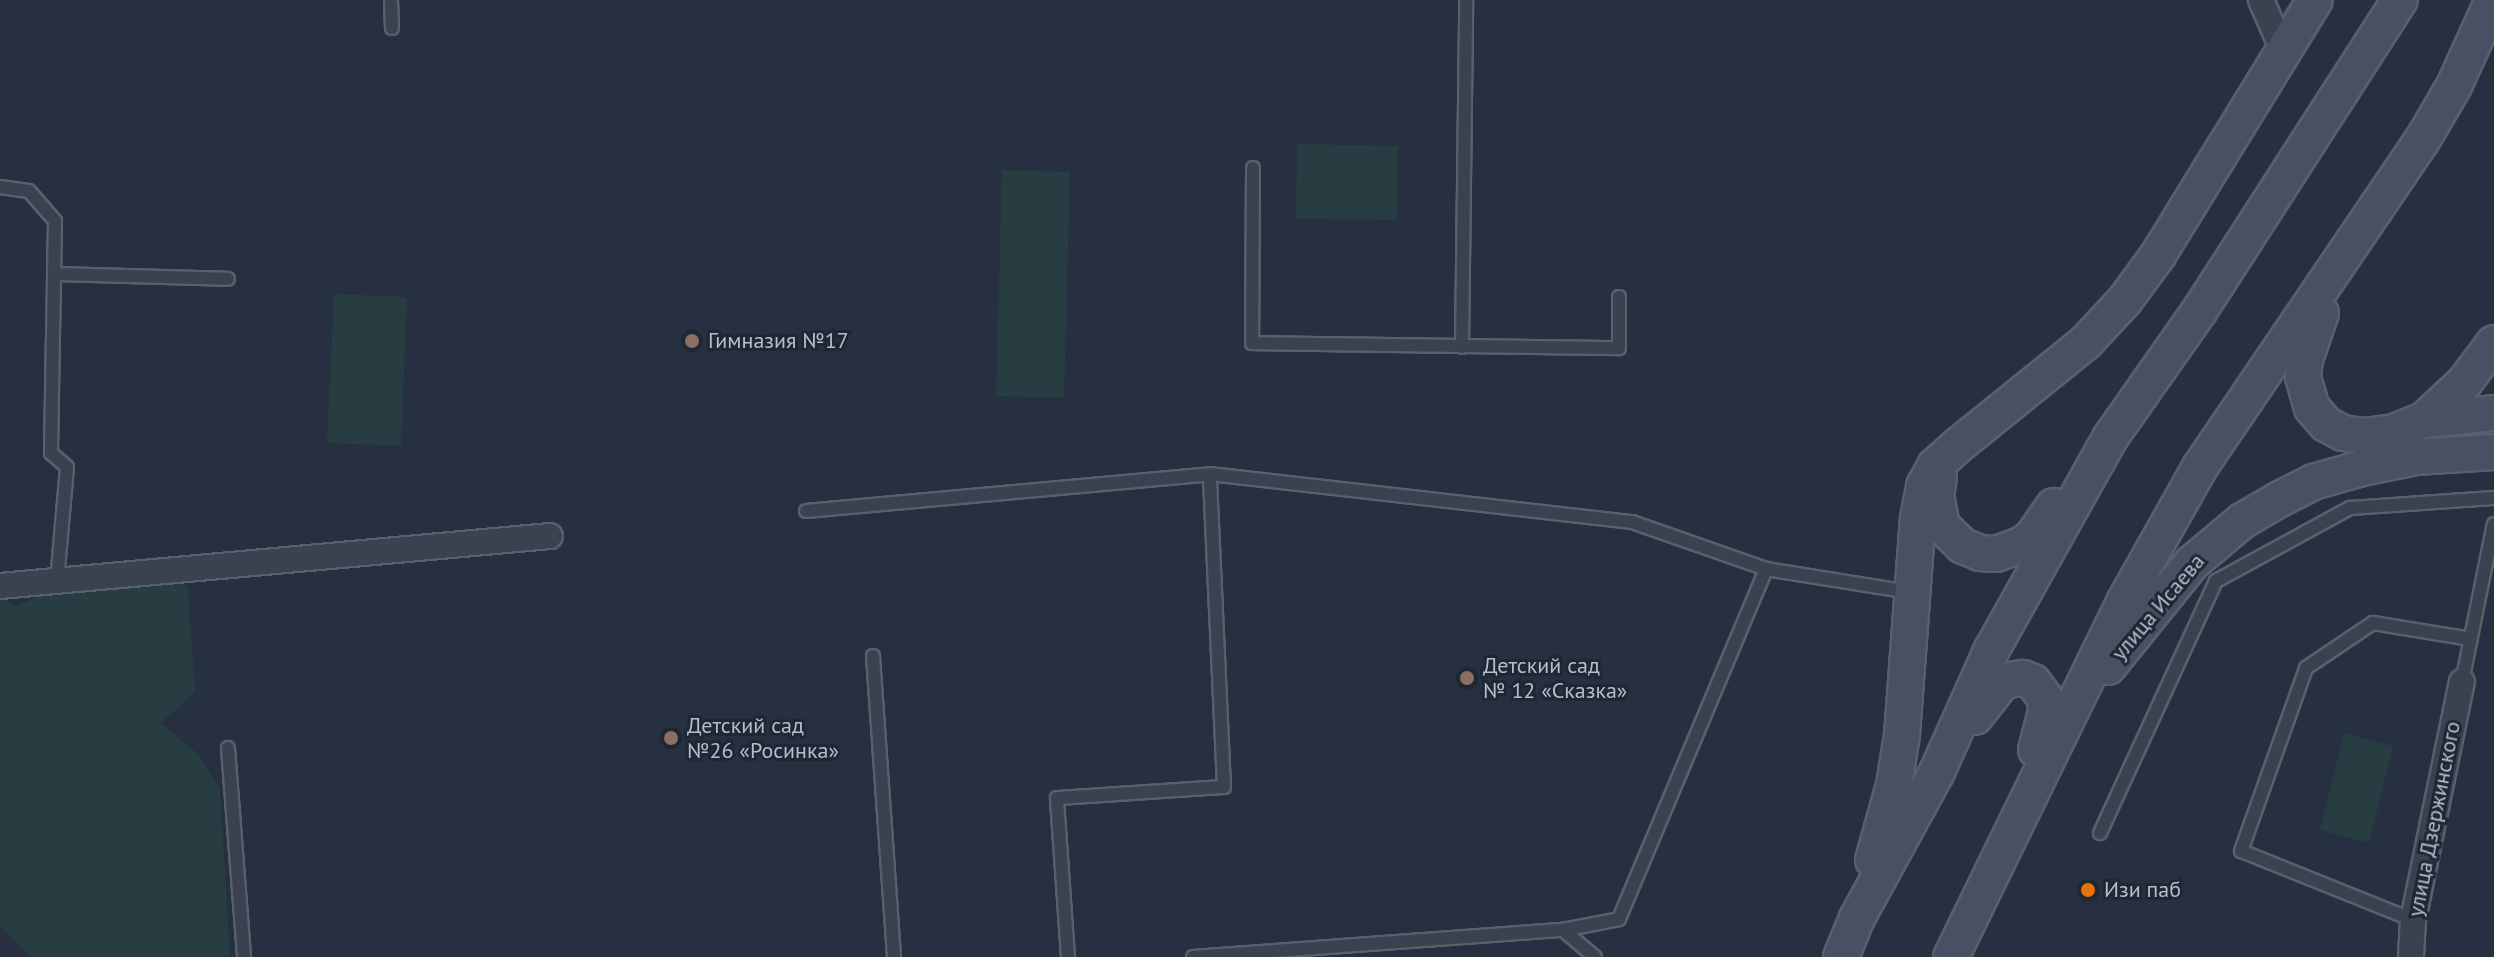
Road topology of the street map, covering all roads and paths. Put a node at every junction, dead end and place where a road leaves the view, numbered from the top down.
1 (391, 0) edge
2 (1466, 0) edge
3 (2261, 0) edge
4 (2315, 0) edge
5 (2400, 0) edge
6 (2493, 0) edge
7 (392, 28) dead end
8 (2283, 50) junction
9 (1253, 168) dead end
10 (0, 187) edge
11 (2337, 268) junction
12 (54, 274) junction
13 (228, 279) dead end
14 (1619, 297) dead end
15 (2494, 343) edge
16 (1462, 347) junction
17 (2494, 413) edge
18 (2424, 420) junction
19 (2110, 438) junction
20 (2494, 452) edge
21 (1946, 458) junction
22 (1210, 474) junction
23 (2494, 498) edge
24 (806, 511) dead end
25 (2494, 524) edge
26 (550, 536) dead end
27 (1766, 569) junction
28 (57, 581) junction
29 (0, 586) edge
30 (1913, 592) junction
31 (2471, 639) junction
32 (873, 656) dead end
33 (2462, 682) joint
34 (2065, 720) junction
35 (228, 748) dead end
36 (1936, 774) junction
37 (2023, 804) junction
38 (2100, 833) dead end
39 (1857, 918) junction
40 (2413, 920) junction
41 (1563, 930) junction
42 (244, 957) edge
43 (894, 957) edge
44 (1068, 957) edge
45 (1193, 957) edge
46 (1595, 957) edge
47 (1841, 957) edge
48 (1951, 957) edge
49 (2411, 957) edge

1 - 7 lane
2 - 16 lane
3 - 8 street
4 - 8 main road
5 - 19 main road
6 - 11 main road
8 - 21 main road
9 - 16 lane
10 - 12 lane
11 - 18 main road
11 - 34 main road
12 - 13 lane
12 - 28 lane
14 - 16 lane
15 - 18 main road
17 - 18 main road
19 - 21 main road
19 - 36 main road
20 - 34 main road, улица Исаева
21 - 30 main road
22 - 24 lane
22 - 27 lane
22 - 44 lane
23 - 38 lane
25 - 31 lane
26 - 28 street
27 - 30 lane
27 - 41 lane
28 - 29 street
30 - 39 main road
31 - 33 lane
31 - 40 lane
32 - 43 lane
33 - 40 street, улица Дзержинского
34 - 37 main road
35 - 42 lane
36 - 37 main road
36 - 39 main road
37 - 48 main road
39 - 47 main road
40 - 49 street, улица Дзержинского
41 - 45 lane
41 - 46 lane

